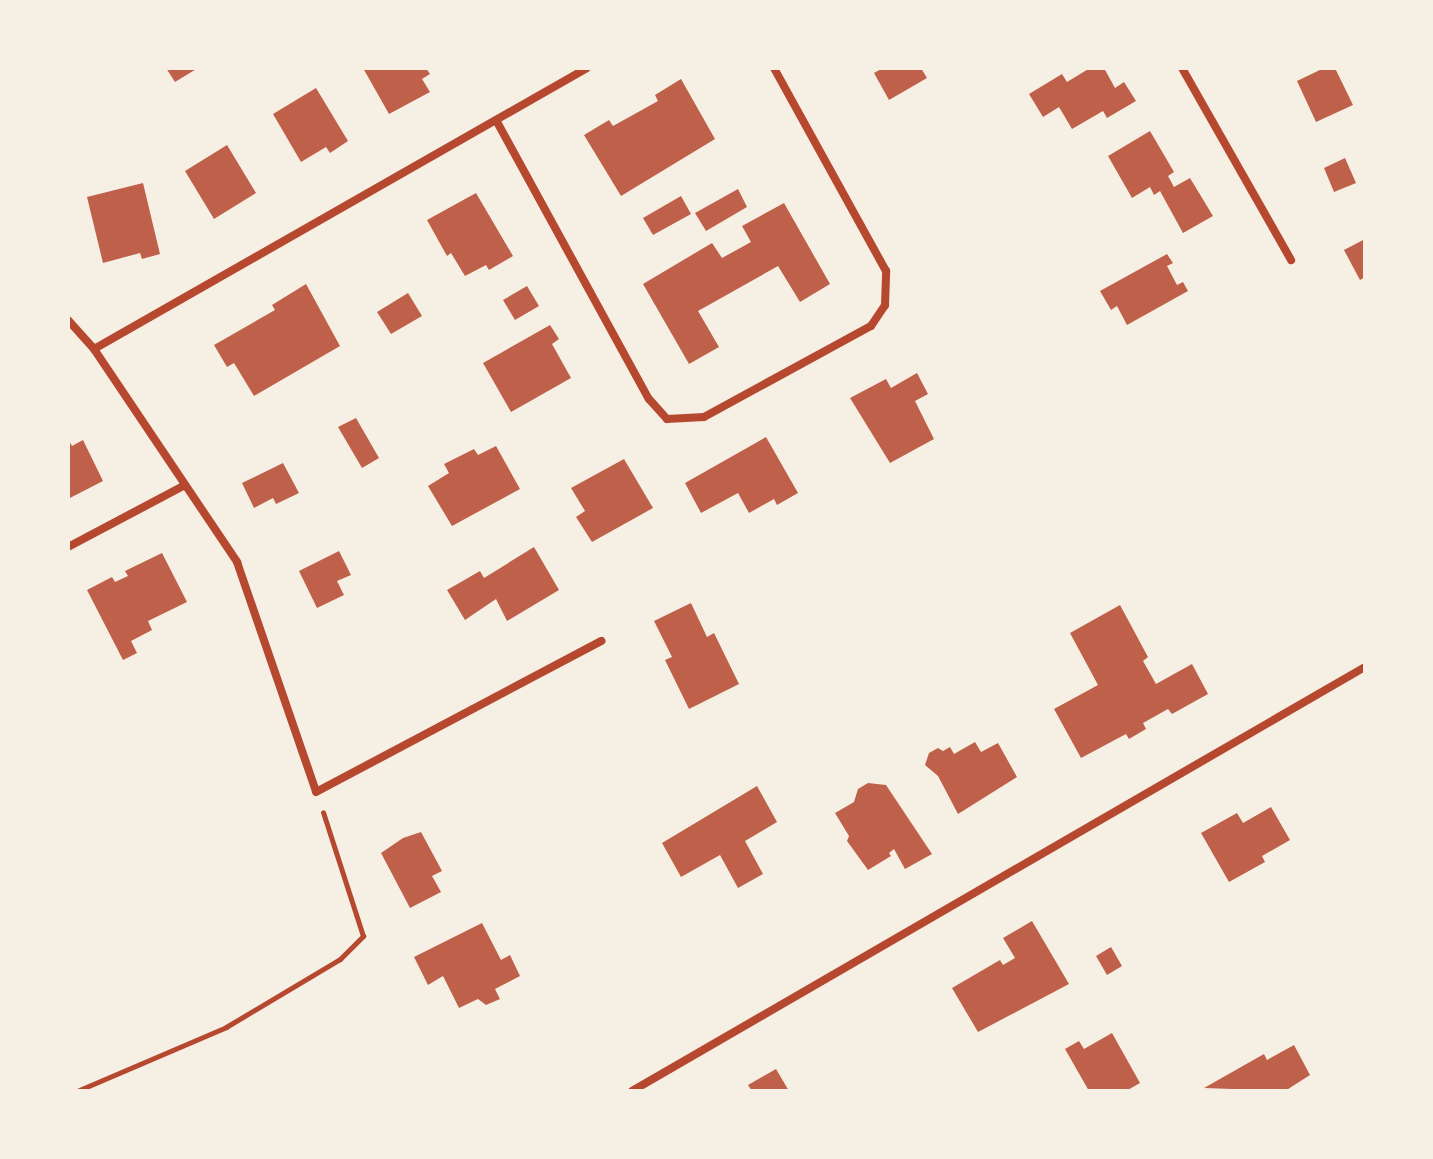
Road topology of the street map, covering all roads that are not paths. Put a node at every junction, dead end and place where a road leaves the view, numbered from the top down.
1 (587, 68) edge
2 (774, 68) edge
3 (1182, 68) edge
4 (496, 120) junction
5 (1291, 260) dead end
6 (68, 320) edge
7 (94, 349) junction
8 (185, 485) junction
9 (68, 547) edge
10 (601, 641) dead end
11 (1365, 667) edge
12 (632, 1091) edge

1 - 4 street
2 - 4 street
3 - 5 street
4 - 7 street
6 - 7 street
7 - 8 street
8 - 9 street
8 - 10 street
11 - 12 street

